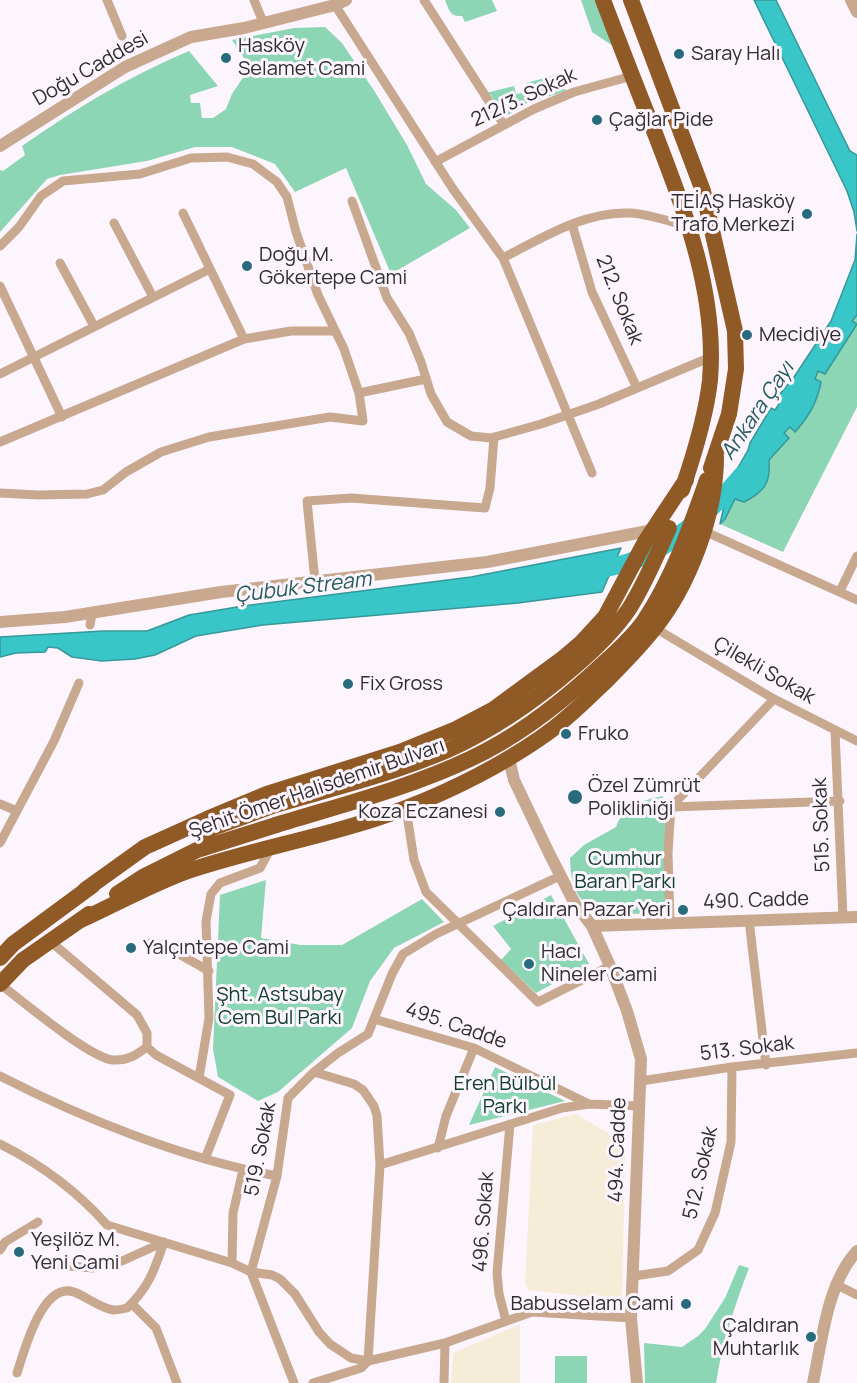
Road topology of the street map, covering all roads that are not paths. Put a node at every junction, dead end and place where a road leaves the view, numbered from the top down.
1 (107, 0) edge
2 (254, 0) edge
3 (424, 0) edge
4 (603, 0) edge
5 (631, 0) edge
6 (851, 0) edge
7 (340, 3) edge
8 (857, 12) edge
9 (263, 22) junction
10 (122, 36) dead end
11 (632, 76) junction
12 (504, 125) junction
13 (0, 146) edge
14 (435, 162) junction
15 (352, 201) dead end
16 (183, 213) dead end
17 (114, 222) dead end
18 (572, 224) junction
19 (690, 227) junction
20 (0, 246) edge
21 (503, 258) junction
22 (60, 263) dead end
23 (210, 269) junction
24 (0, 286) edge
25 (153, 297) junction
26 (94, 326) junction
27 (335, 331) junction
28 (244, 339) junction
29 (33, 356) junction
30 (711, 357) junction
31 (0, 374) edge
32 (426, 379) junction
33 (637, 388) junction
34 (359, 393) junction
35 (567, 416) junction
36 (62, 417) junction
37 (494, 437) junction
38 (0, 442) edge
39 (592, 473) dead end
40 (711, 479) junction
41 (0, 493) edge
42 (704, 527) junction
43 (656, 533) junction
44 (857, 556) edge
45 (315, 581) junction
46 (840, 591) junction
47 (857, 600) edge
48 (0, 622) edge
49 (655, 628) junction
50 (79, 683) dead end
51 (524, 688) junction
52 (774, 699) junction
53 (482, 716) junction
54 (835, 730) junction
55 (550, 731) junction
56 (427, 741) junction
57 (857, 741) edge
58 (508, 759) junction
59 (448, 789) junction
60 (840, 801) junction
61 (0, 804) edge
62 (671, 807) junction
63 (406, 808) junction
64 (17, 812) junction
65 (0, 843) edge
66 (272, 845) junction
67 (560, 876) junction
68 (85, 890) junction
69 (857, 916) edge
70 (843, 918) junction
71 (81, 920) junction
72 (749, 920) junction
73 (458, 923) junction
74 (670, 924) junction
75 (592, 926) junction
76 (50, 941) junction
77 (150, 943) dead end
78 (0, 958) edge
79 (610, 966) junction
80 (208, 971) junction
81 (0, 984) edge
82 (374, 1018) junction
83 (147, 1047) junction
84 (474, 1048) junction
85 (857, 1053) edge
86 (766, 1065) junction
87 (732, 1067) junction
88 (314, 1072) junction
89 (0, 1076) edge
90 (199, 1078) junction
91 (641, 1081) junction
92 (589, 1104) junction
93 (639, 1106) junction
94 (510, 1124) junction
95 (0, 1144) edge
96 (438, 1148) junction
97 (205, 1159) junction
98 (380, 1165) junction
99 (243, 1170) junction
100 (277, 1176) junction
101 (38, 1222) dead end
102 (164, 1242) junction
103 (0, 1250) edge
104 (857, 1251) edge
105 (232, 1263) junction
106 (41, 1264) dead end
107 (251, 1272) junction
108 (634, 1276) junction
109 (836, 1284) junction
110 (857, 1295) edge
111 (132, 1304) junction
112 (631, 1318) junction
113 (506, 1321) junction
114 (445, 1343) junction
115 (368, 1360) junction
116 (17, 1373) dead end
117 (177, 1383) edge
118 (294, 1383) edge
119 (312, 1383) edge
120 (444, 1383) edge
121 (637, 1383) edge
122 (813, 1383) edge

1 - 10 street
2 - 9 street
3 - 12 street
4 - 11 highway, Şehit Ömer Halisdemir Bulvarı
5 - 40 highway, Şehit Ömer Halisdemir Bulvarı
6 - 8 street
7 - 9 street, Doğu Caddesi
7 - 14 street
9 - 13 street, Doğu Caddesi
11 - 12 street, 212/3. Sokak
11 - 19 highway, Şehit Ömer Halisdemir Bulvarı
12 - 14 street, 212/3. Sokak
14 - 21 street
15 - 32 street
16 - 23 street
17 - 25 street
18 - 19 street
18 - 21 street
18 - 33 street, 212. Sokak
19 - 30 highway, Şehit Ömer Halisdemir Bulvarı
20 - 27 street
21 - 35 street
22 - 26 street
23 - 25 street
23 - 28 street
24 - 29 street
25 - 26 street
26 - 29 street
27 - 28 street
27 - 34 street
28 - 36 street
29 - 31 street
29 - 36 street
30 - 33 street
30 - 43 highway, Şehit Ömer Halisdemir Bulvarı
32 - 34 street
32 - 37 street
33 - 35 street
34 - 41 street
35 - 37 street
35 - 39 street
36 - 38 street
37 - 45 street
40 - 42 highway, Şehit Ömer Halisdemir Bulvarı
40 - 71 highway, Şehit Ömer Halisdemir Bulvarı, bridge
42 - 46 street
42 - 49 highway, Şehit Ömer Halisdemir Bulvarı
43 - 45 street
43 - 51 highway, Şehit Ömer Halisdemir Bulvarı
43 - 68 highway, Şehit Ömer Halisdemir Bulvarı, bridge
44 - 46 street
45 - 48 street
46 - 47 street
49 - 52 street, Çilekli Sokak
49 - 55 highway, Şehit Ömer Halisdemir Bulvarı
50 - 64 street
51 - 53 highway, Şehit Ömer Halisdemir Bulvarı
51 - 55 highway
52 - 54 street, Çilekli Sokak
52 - 62 street
53 - 56 highway, Şehit Ömer Halisdemir Bulvarı
53 - 58 highway
53 - 58 highway
54 - 57 street, Çilekli Sokak
54 - 60 street, 515. Sokak
55 - 58 highway, Şehit Ömer Halisdemir Bulvarı
56 - 59 highway
56 - 68 highway, Şehit Ömer Halisdemir Bulvarı
58 - 59 highway, Şehit Ömer Halisdemir Bulvarı
58 - 67 street
59 - 63 highway, Şehit Ömer Halisdemir Bulvarı
60 - 62 street
60 - 70 street, 515. Sokak
61 - 64 street
62 - 74 street
63 - 66 highway, Şehit Ömer Halisdemir Bulvarı
63 - 73 street
64 - 65 street
66 - 71 highway, Şehit Ömer Halisdemir Bulvarı
66 - 80 street
67 - 73 street, 519. Sokak
67 - 75 street
68 - 78 highway, Şehit Ömer Halisdemir Bulvarı
69 - 70 street, 490. Cadde
70 - 72 street, 490. Cadde
71 - 76 highway, Şehit Ömer Halisdemir Bulvarı
72 - 74 street, 490. Cadde
72 - 86 street
73 - 79 street
73 - 82 street, 519. Sokak
74 - 75 street, 490. Cadde
75 - 79 street, 494. Cadde
76 - 81 highway, Şehit Ömer Halisdemir Bulvarı
76 - 83 street
77 - 80 street
79 - 91 street, 494. Cadde
80 - 90 street
81 - 83 street
82 - 84 street, 495. Cadde
82 - 88 street, 519. Sokak
83 - 90 street
84 - 92 street, 495. Cadde
84 - 96 street
85 - 86 street, 513. Sokak
86 - 87 street, 513. Sokak
87 - 91 street, 513. Sokak
87 - 108 street, 512. Sokak
88 - 98 street
88 - 100 street, 519. Sokak
89 - 97 street
90 - 97 street
91 - 93 street, 494. Cadde
92 - 93 street
92 - 94 street
93 - 108 street, 494. Cadde
94 - 96 street
94 - 113 street, 496. Sokak
95 - 102 street
96 - 98 street
97 - 99 street
98 - 115 street
99 - 100 street
99 - 105 street
100 - 107 street, 519. Sokak
101 - 103 street
102 - 105 street
102 - 106 street
102 - 111 street
104 - 109 street
105 - 107 street
107 - 115 street
107 - 118 street
108 - 112 street, 494. Cadde
109 - 110 street
109 - 122 street
111 - 116 street
111 - 117 street
112 - 113 street
112 - 121 street, 494. Cadde
113 - 114 street
114 - 115 street
114 - 120 street
115 - 119 street

